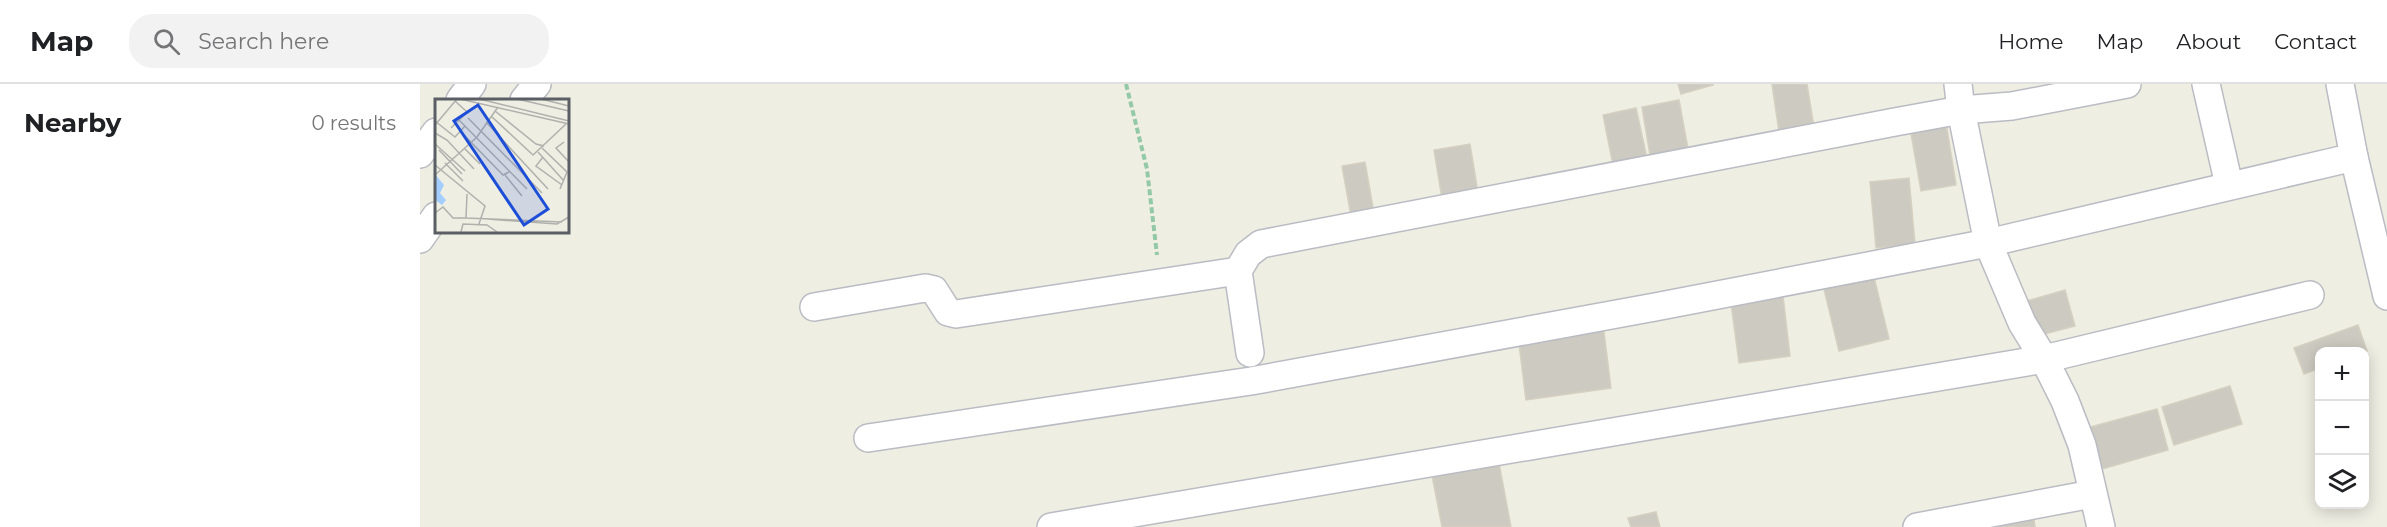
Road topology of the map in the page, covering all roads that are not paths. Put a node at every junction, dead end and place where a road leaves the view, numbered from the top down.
1 (472, 84) edge
2 (537, 84) edge
3 (2127, 84) edge
4 (2206, 84) edge
5 (2340, 84) edge
6 (1960, 97) edge
7 (461, 99) edge
8 (525, 99) edge
9 (435, 133) edge
10 (420, 154) edge
11 (2354, 157) junction
12 (2229, 185) junction
13 (435, 217) edge
14 (420, 239) edge
15 (1988, 243) junction
16 (1238, 271) junction
17 (2310, 295) dead end
18 (2387, 296) edge
19 (814, 307) dead end
20 (1250, 353) dead end
21 (2044, 359) junction
22 (868, 438) dead end
23 (2092, 494) junction
24 (1051, 527) edge
25 (1917, 527) edge
26 (2101, 527) edge

1 - 7 street
2 - 8 street
3 - 6 street
4 - 12 street
5 - 11 street
6 - 15 street
6 - 16 street
9 - 10 street
11 - 12 street
11 - 18 street
12 - 15 street
13 - 14 street
15 - 21 street
15 - 22 street
16 - 19 street
16 - 20 street
17 - 21 street
21 - 23 street
21 - 24 street
23 - 25 street
23 - 26 street

